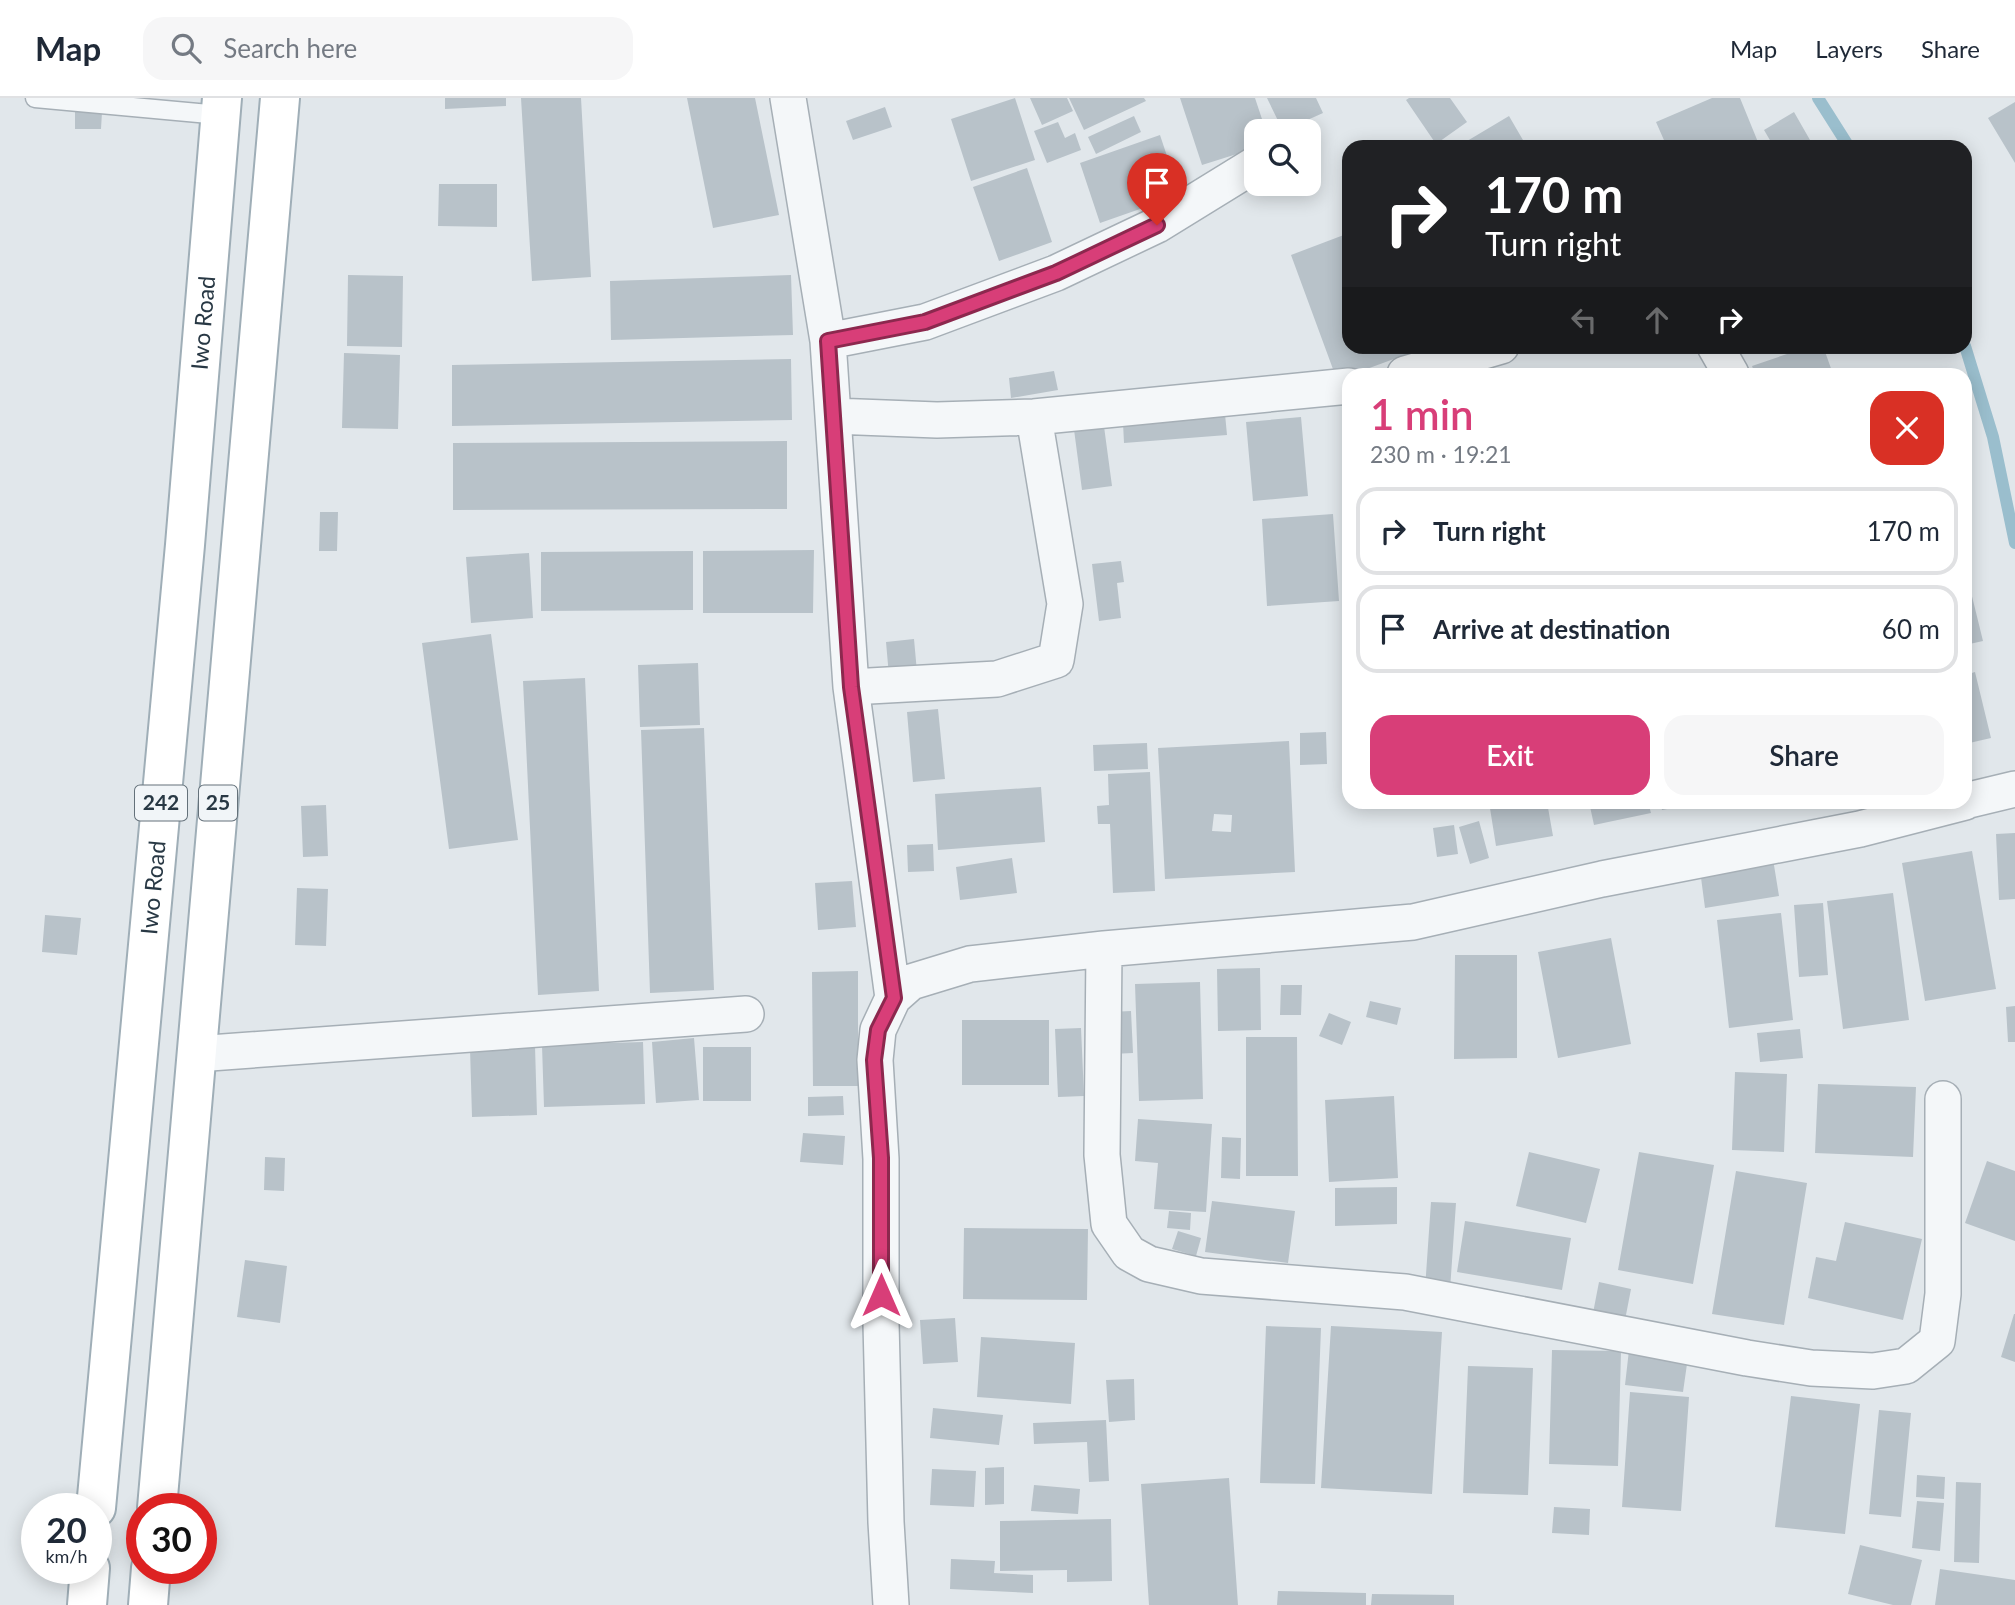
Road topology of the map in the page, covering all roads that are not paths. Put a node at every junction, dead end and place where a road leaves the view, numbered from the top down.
1 (35, 98) edge
2 (280, 98) edge
3 (788, 98) edge
4 (221, 107) edge
5 (1244, 171) edge
6 (828, 341) junction
7 (1474, 354) edge
8 (1426, 368) edge
9 (1342, 387) edge
10 (833, 416) junction
11 (1034, 417) junction
12 (851, 687) junction
13 (2015, 789) edge
14 (1972, 800) edge
15 (1906, 809) edge
16 (1856, 815) edge
17 (1104, 949) junction
18 (894, 998) junction
19 (746, 1014) dead end
20 (196, 1054) junction
21 (1943, 1099) dead end
22 (97, 1493) edge
23 (157, 1493) edge
24 (89, 1584) edge
25 (150, 1584) edge
26 (87, 1605) edge
27 (148, 1605) edge
28 (891, 1605) edge

1 - 4 lane
2 - 20 main road, 25
3 - 6 street
4 - 22 main road, Iwo Road / 242
5 - 6 street
6 - 10 street
7 - 8 street
9 - 11 street
10 - 11 street
10 - 12 street
11 - 12 street
12 - 18 street
13 - 14 street
15 - 16 street
16 - 17 street
17 - 18 street
17 - 21 street
18 - 28 street
19 - 20 street
20 - 23 main road, 25
24 - 26 main road
25 - 27 main road

